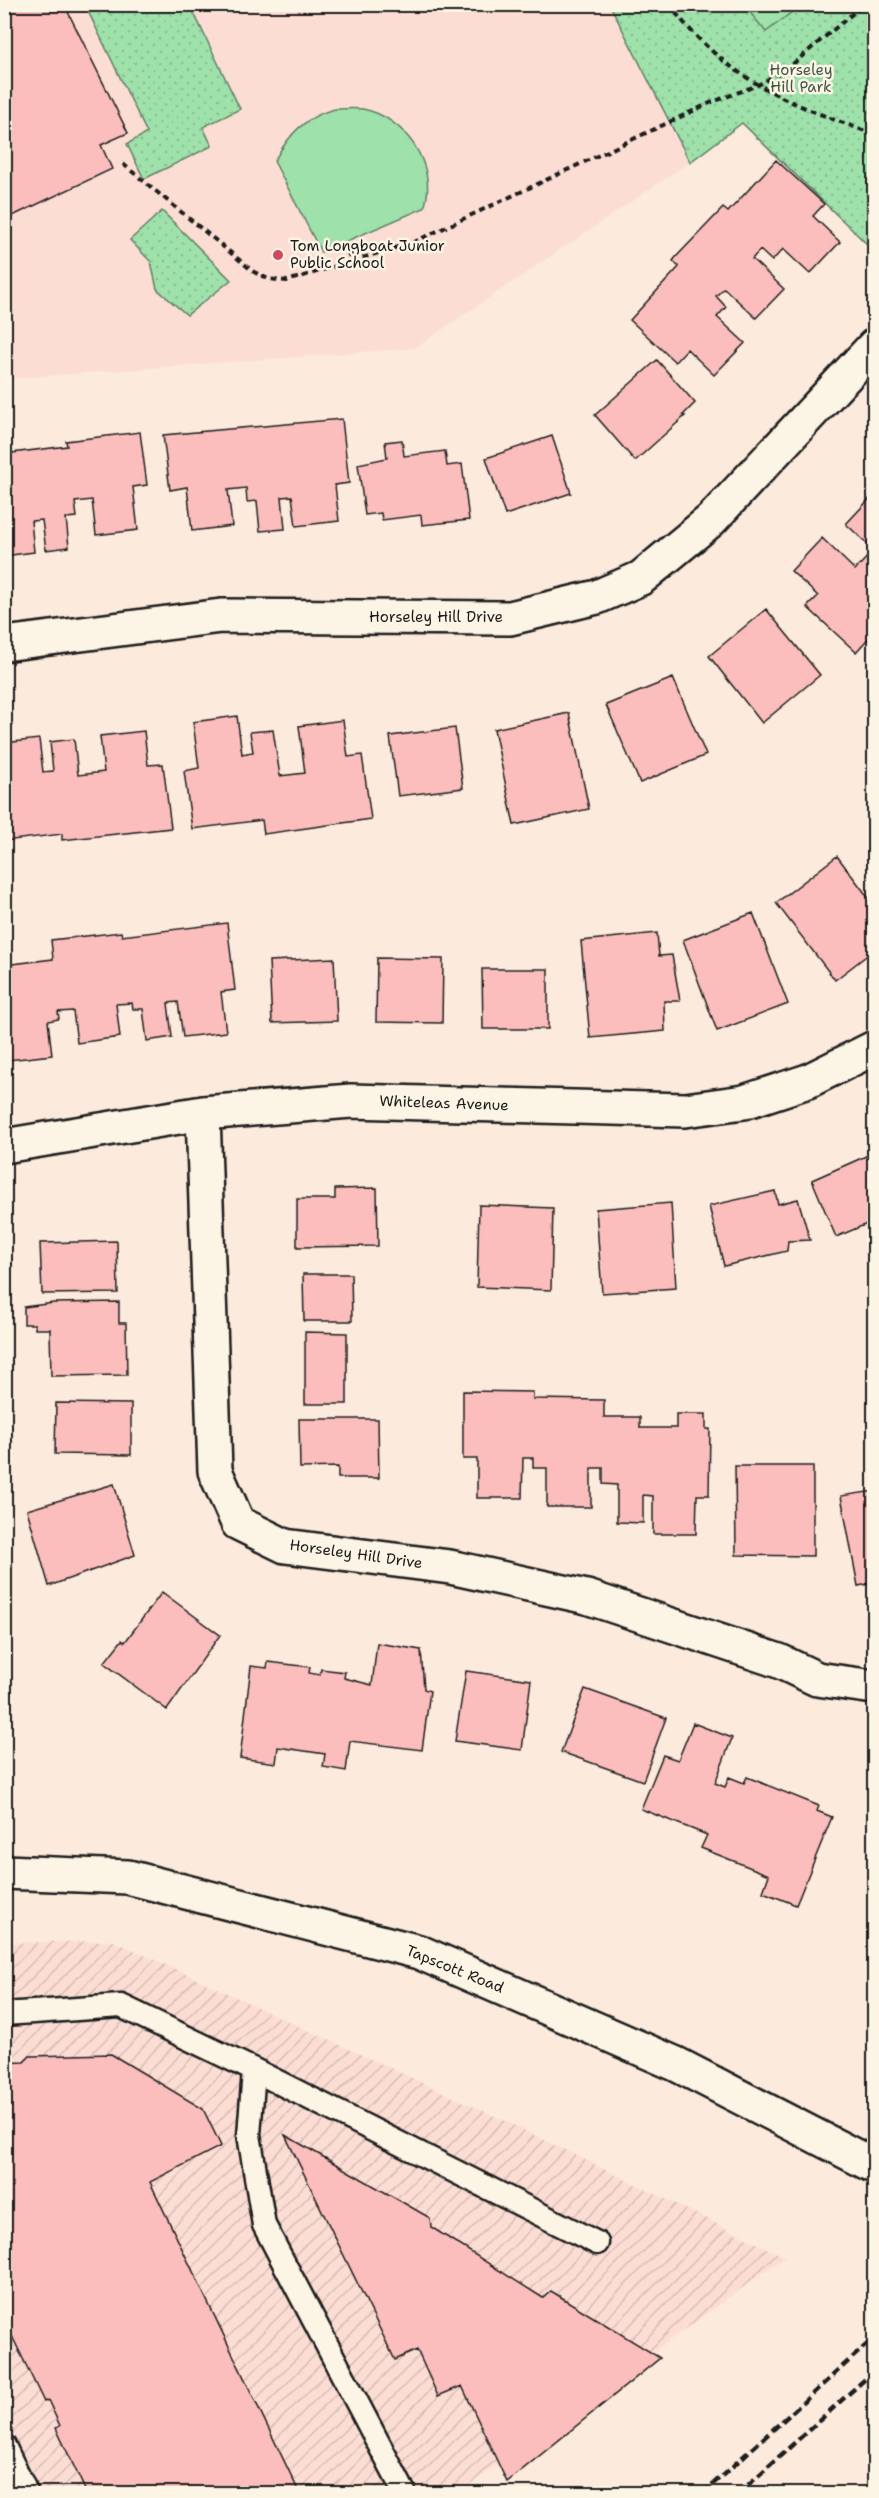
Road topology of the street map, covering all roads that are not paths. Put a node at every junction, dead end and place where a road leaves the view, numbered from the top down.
1 (874, 346) edge
2 (4, 644) edge
3 (874, 1048) edge
4 (203, 1113) junction
5 (4, 1146) edge
6 (874, 1687) edge
7 (4, 1872) edge
8 (4, 2014) edge
9 (254, 2070) junction
10 (861, 2159) edge
11 (597, 2242) dead end
12 (4, 2446) edge
13 (27, 2493) edge
14 (405, 2493) edge

1 - 2 street, Horseley Hill Drive
3 - 4 street, Whiteleas Avenue
4 - 5 street, Whiteleas Avenue
4 - 6 street, Horseley Hill Drive
7 - 10 street, Tapscott Road
8 - 9 lane
9 - 11 lane
9 - 14 lane
12 - 13 lane

